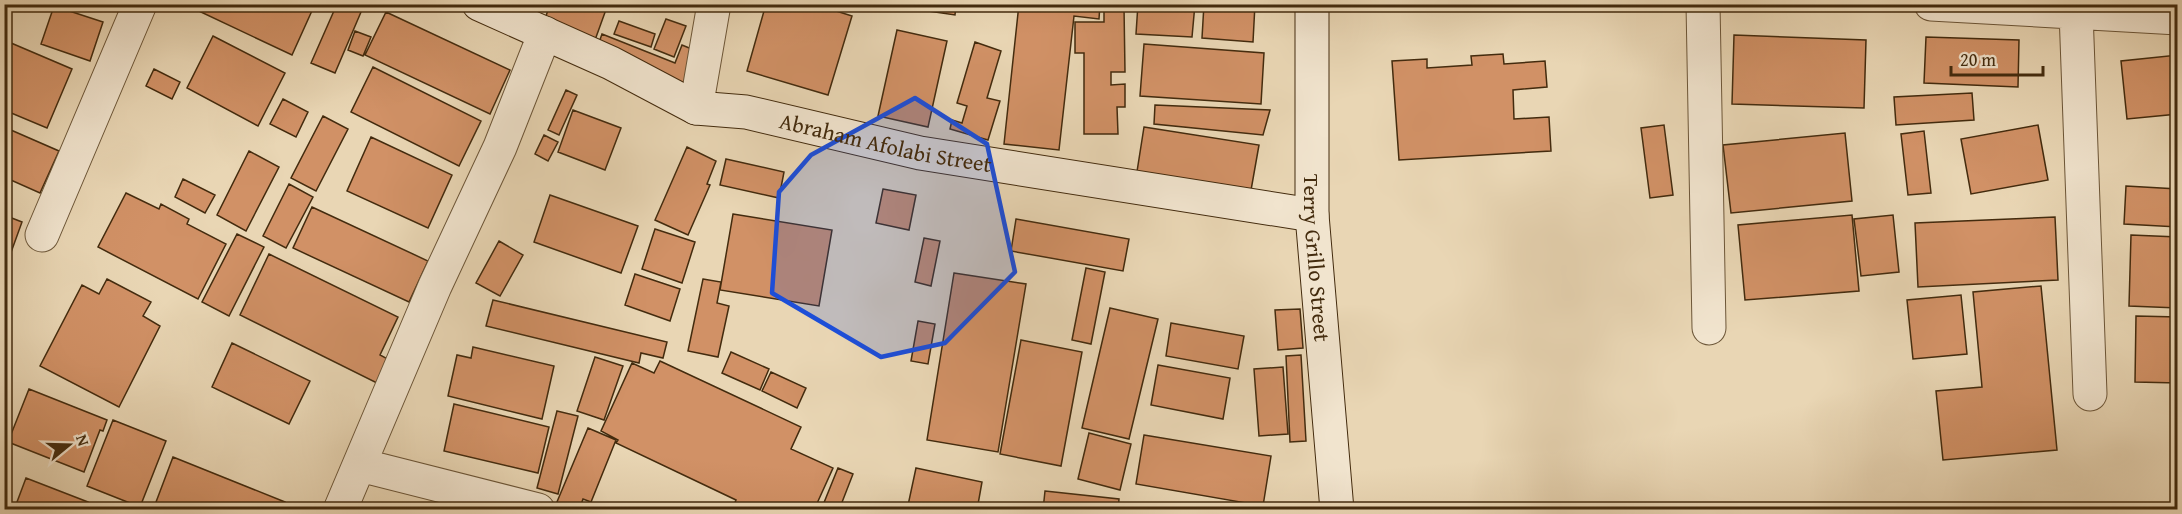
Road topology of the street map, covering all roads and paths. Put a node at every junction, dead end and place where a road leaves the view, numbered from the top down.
1 (140, 4) edge
2 (479, 4) edge
3 (714, 4) edge
4 (1312, 4) edge
5 (1703, 4) edge
6 (1931, 4) edge
7 (2076, 12) junction
8 (2178, 18) edge
9 (545, 33) junction
10 (696, 108) junction
11 (1312, 215) junction
12 (42, 236) dead end
13 (1709, 328) dead end
14 (2090, 394) dead end
15 (360, 465) junction
16 (340, 510) edge
17 (538, 510) edge
18 (1336, 510) edge

1 - 12 street
2 - 9 street, Abraham Afolabi Street
3 - 10 street
4 - 11 street, Terry Grillo Street
5 - 13 street
6 - 7 street
7 - 8 street
7 - 14 street
9 - 10 street, Abraham Afolabi Street
9 - 15 street
10 - 11 street, Abraham Afolabi Street
11 - 18 street, Terry Grillo Street
15 - 16 street
15 - 17 street

